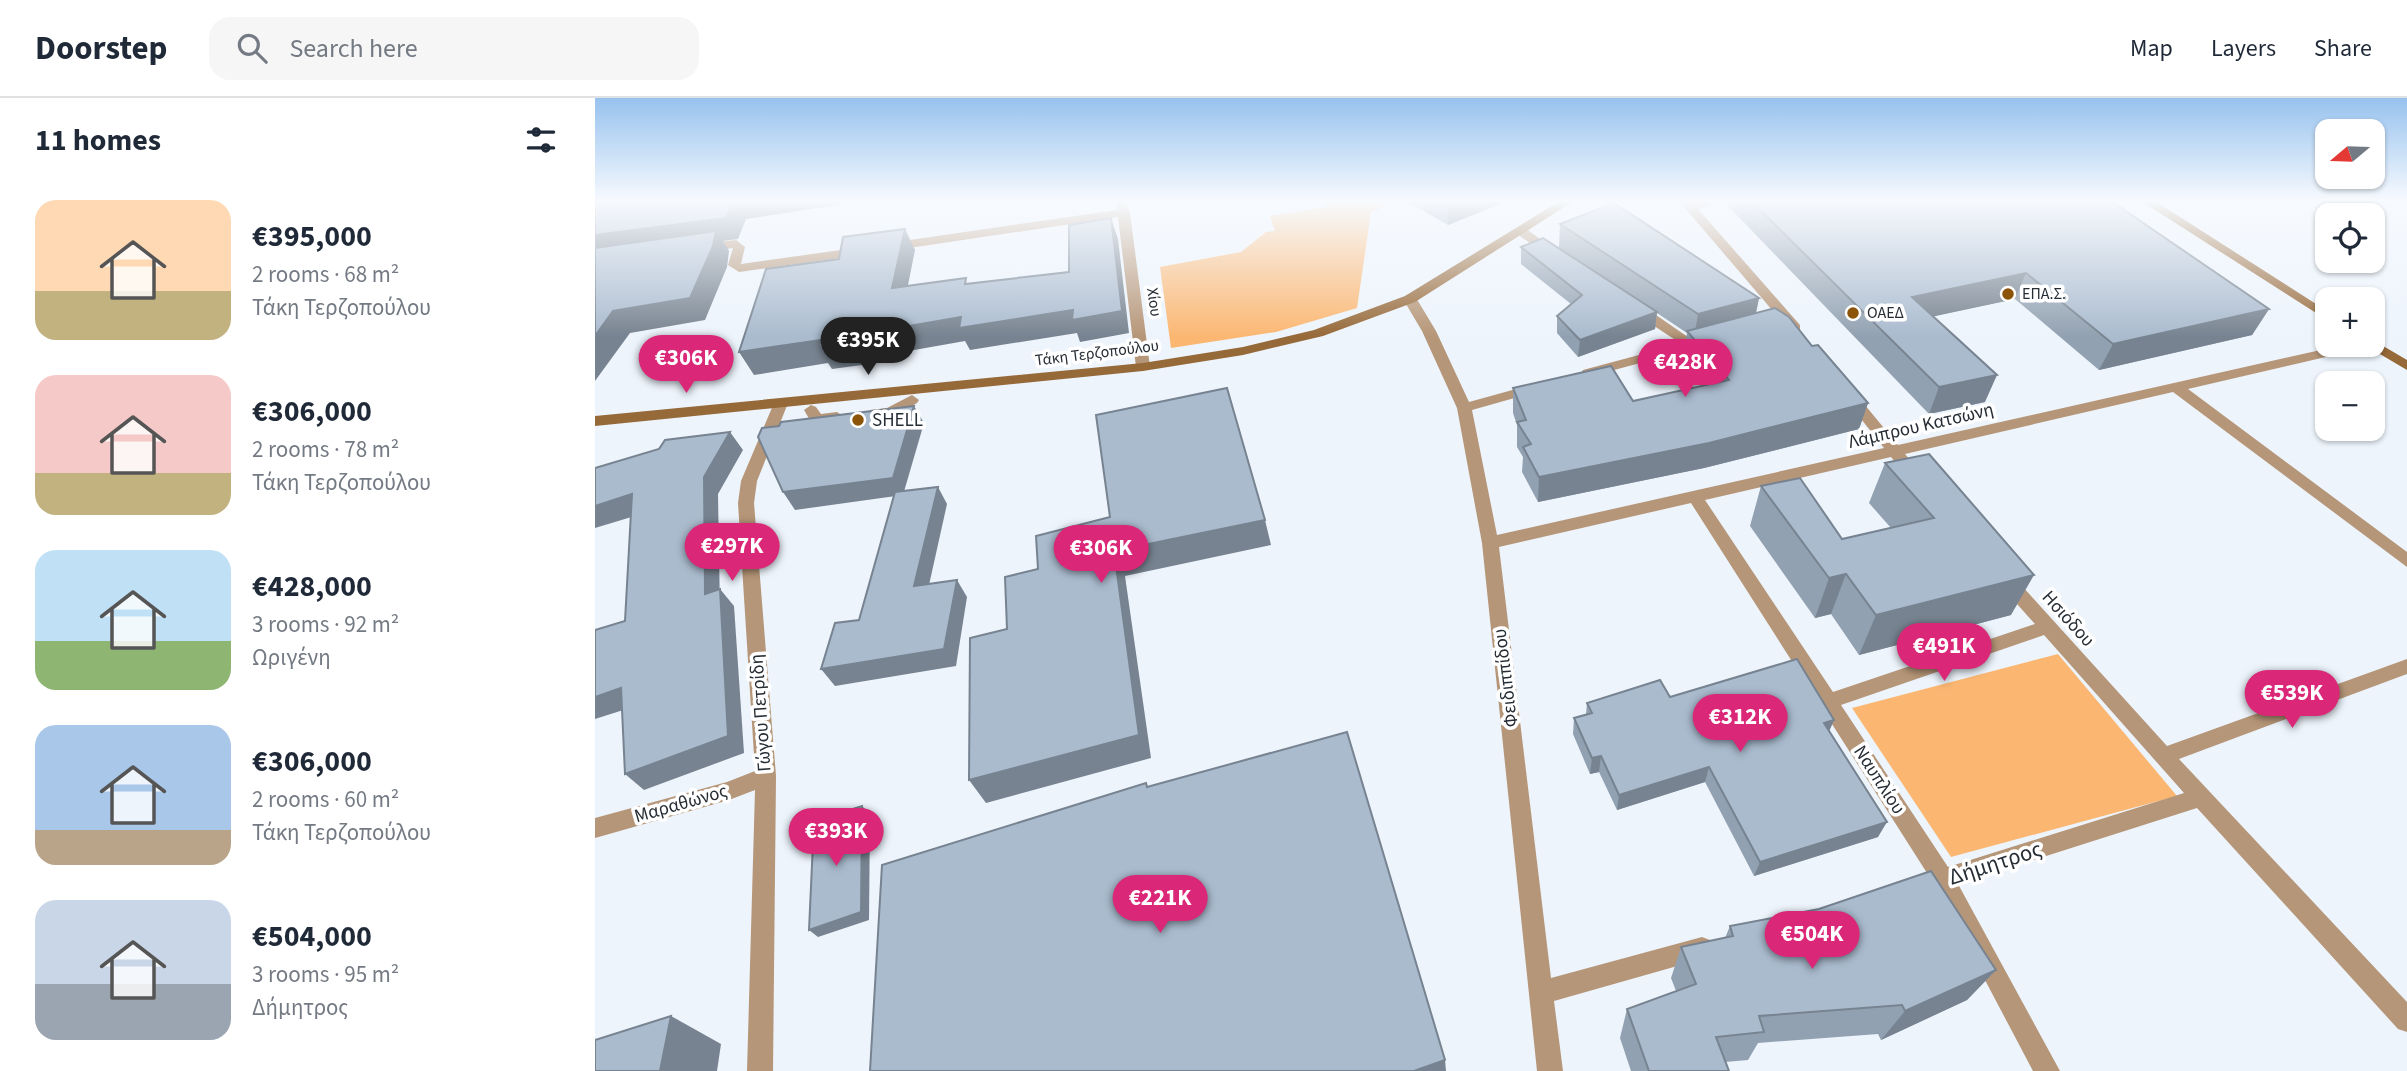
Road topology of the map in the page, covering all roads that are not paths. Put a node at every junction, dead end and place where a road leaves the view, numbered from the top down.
1 (717, 246) edge
2 (738, 246) edge
3 (879, 246) edge
4 (1128, 246) edge
5 (1497, 246) edge
6 (1543, 246) edge
7 (1722, 246) edge
8 (2218, 246) edge
9 (688, 250) edge
10 (1567, 262) edge
11 (1410, 299) junction
12 (1623, 299) edge
13 (2315, 308) edge
14 (1716, 338) edge
15 (1805, 341) edge
16 (1691, 344) junction
17 (2385, 352) edge
18 (2315, 355) edge
19 (1143, 366) junction
20 (2407, 366) edge
21 (1571, 378) edge
22 (1837, 381) edge
23 (1544, 385) edge
24 (2176, 387) junction
25 (912, 400) dead end
26 (781, 403) junction
27 (1464, 408) junction
28 (811, 410) dead end
29 (595, 421) edge
30 (1894, 452) junction
31 (1930, 493) edge
32 (1696, 498) junction
33 (1490, 542) junction
34 (2407, 561) edge
35 (1993, 565) edge
36 (2048, 627) junction
37 (2407, 666) edge
38 (1828, 702) junction
39 (2163, 756) junction
40 (766, 776) junction
41 (2202, 797) junction
42 (595, 828) edge
43 (1943, 879) junction
44 (1889, 894) edge
45 (1730, 940) edge
46 (1543, 992) junction
47 (2407, 1020) edge
48 (760, 1071) edge
49 (1550, 1071) edge
50 (2047, 1071) edge

1 - 9 street
2 - 3 street
4 - 19 street, Χίου
5 - 11 main road, Τάκη Τερζοπούλου
6 - 10 street
7 - 15 street
8 - 13 main road
11 - 19 main road, Τάκη Τερζοπούλου
11 - 27 street, Φειδιππίδου
12 - 16 street
14 - 16 street
16 - 21 street
17 - 20 main road
18 - 24 street, Λάμπρου Κατσώνη
19 - 26 main road, Τάκη Τερζοπούλου
22 - 30 street
23 - 27 street
24 - 30 street, Λάμπρου Κατσώνη
24 - 34 street
25 - 28 street
26 - 29 main road, Τάκη Τερζοπούλου
26 - 40 street, Γώγου Πετρίδη
27 - 33 street, Φειδιππίδου
30 - 31 street
30 - 32 street, Λάμπρου Κατσώνη
32 - 33 street, Λάμπρου Κατσώνη
32 - 38 street, Ναυπλίου
33 - 46 street, Φειδιππίδου
35 - 36 street, Ησιόδου
36 - 38 street
36 - 39 street, Ησιόδου
37 - 39 street
38 - 43 street, Ναυπλίου
39 - 41 street, Ησιόδου
40 - 42 street, Μαραθώνος
40 - 48 street, Γώγου Πετρίδη
41 - 43 street, Δήμητρος
41 - 47 street, Ησιόδου
43 - 44 street, Δήμητρος
43 - 50 street, Ναυπλίου
45 - 46 street
46 - 49 street, Φειδιππίδου

